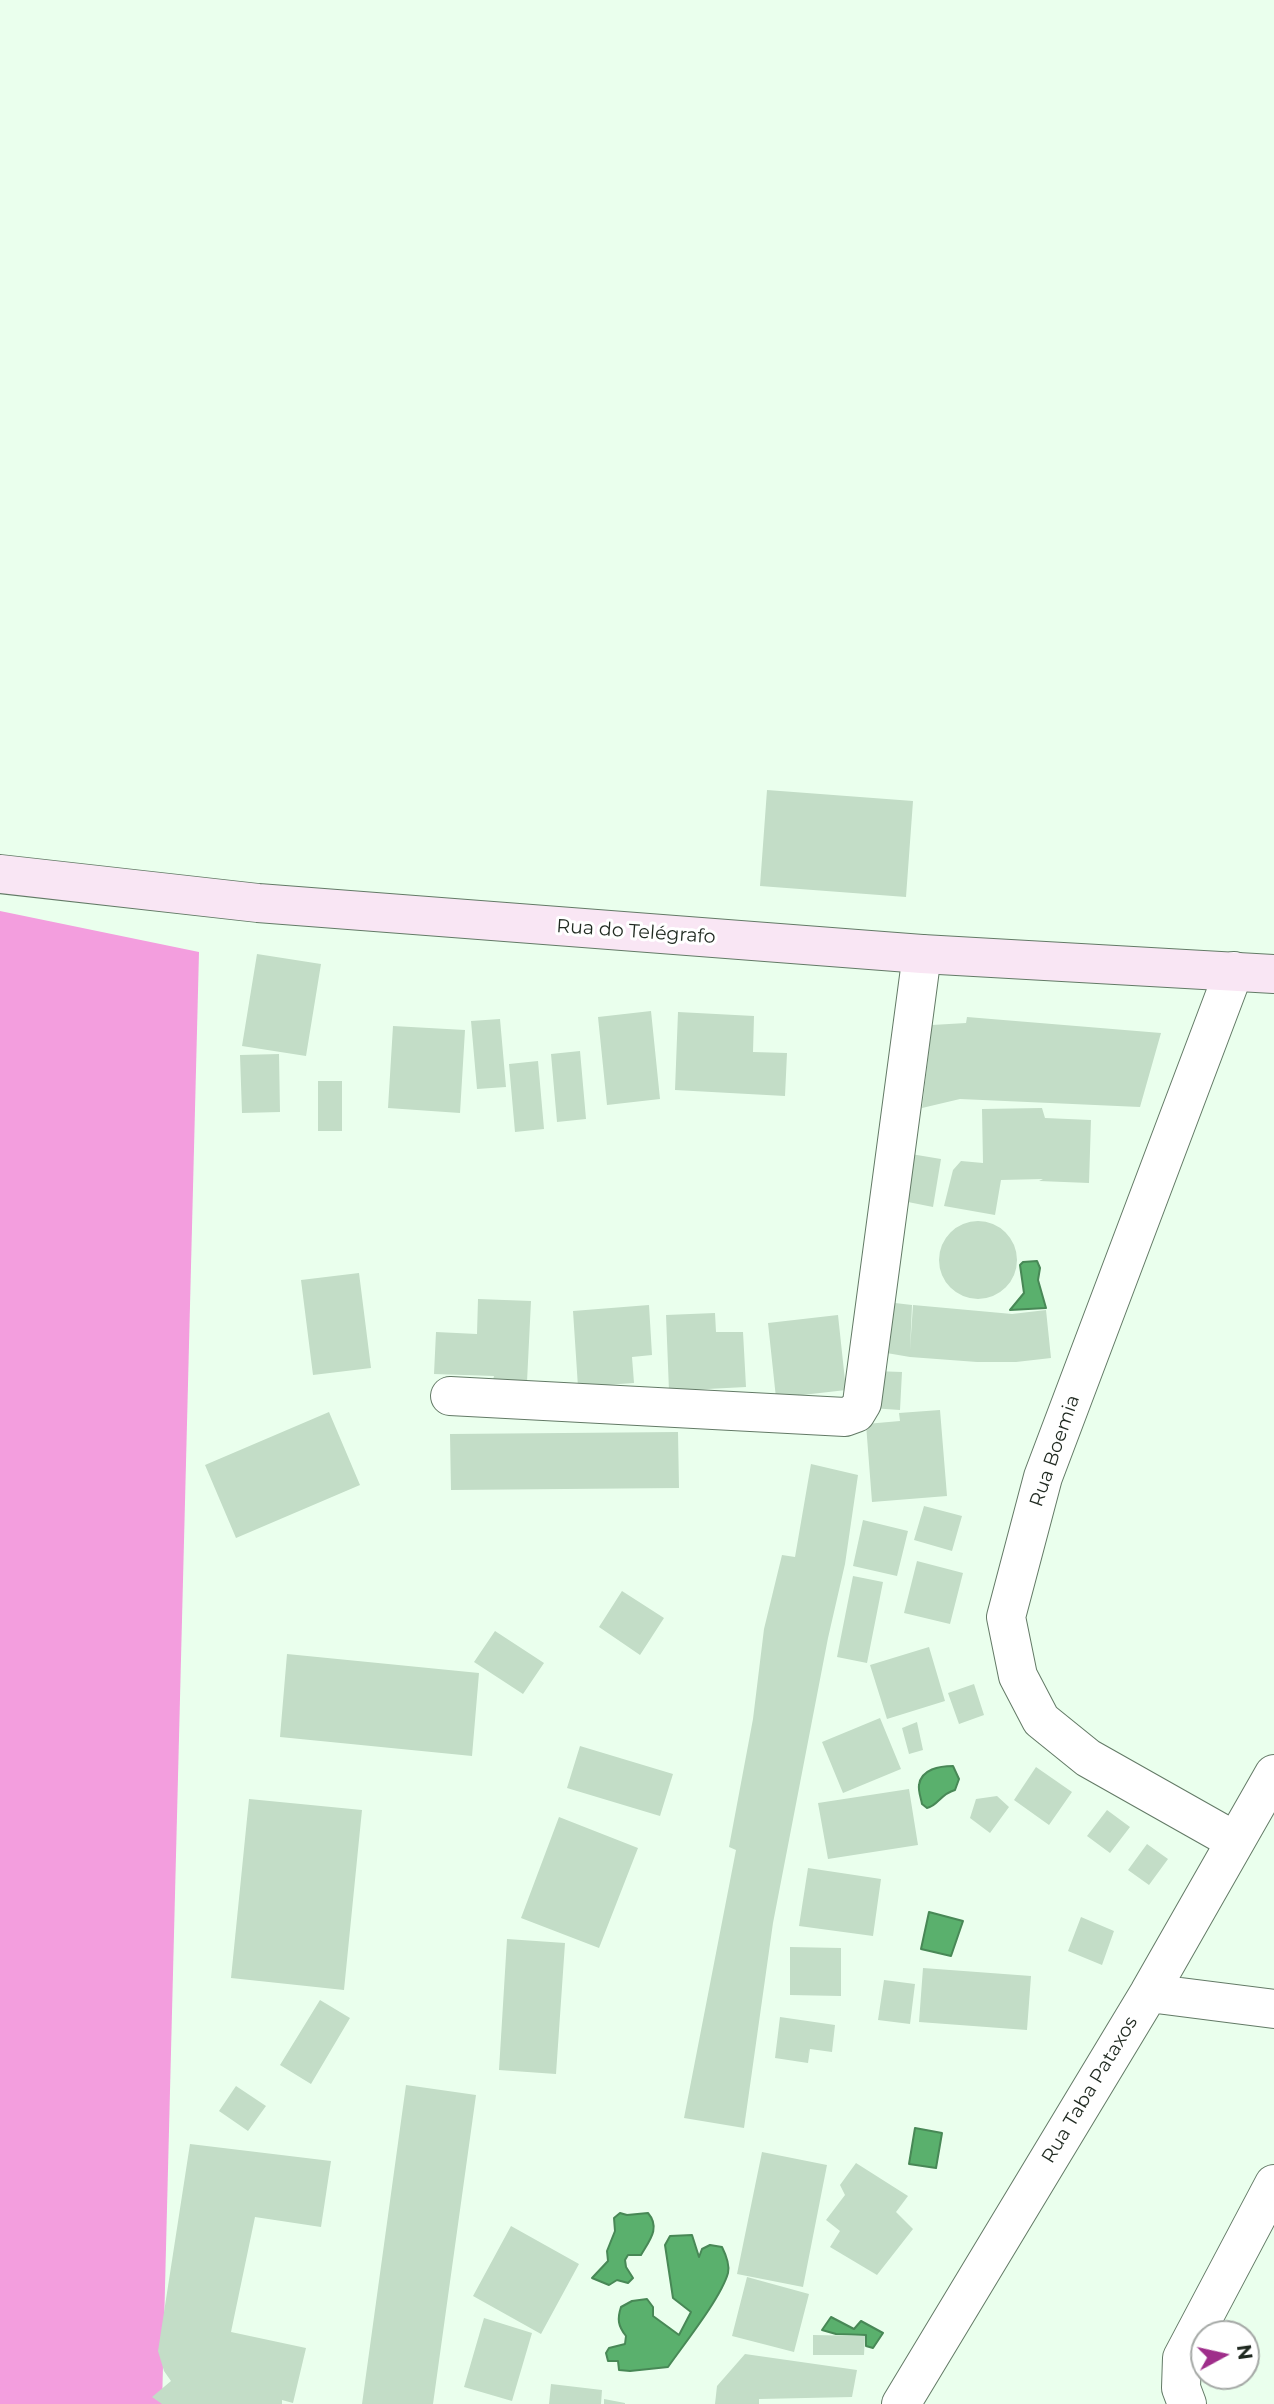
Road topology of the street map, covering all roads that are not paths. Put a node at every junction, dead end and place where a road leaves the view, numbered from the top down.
1 (0, 874) edge
2 (922, 954) junction
3 (1234, 971) junction
4 (1274, 974) edge
5 (450, 1396) dead end
6 (1274, 1774) edge
7 (1235, 1841) junction
8 (1149, 1993) junction
9 (1274, 2009) edge
10 (1274, 2184) edge
11 (901, 2404) edge
12 (1188, 2404) edge

1 - 2 street, Rua do Telégrafo
2 - 3 street, Rua do Telégrafo
2 - 5 street
3 - 4 street, Rua do Telégrafo
3 - 7 street, Rua Boemia
6 - 7 street, Rua Taba Pataxos
7 - 8 street, Rua Taba Pataxos
8 - 9 street
8 - 11 street, Rua Taba Pataxos
10 - 12 street

